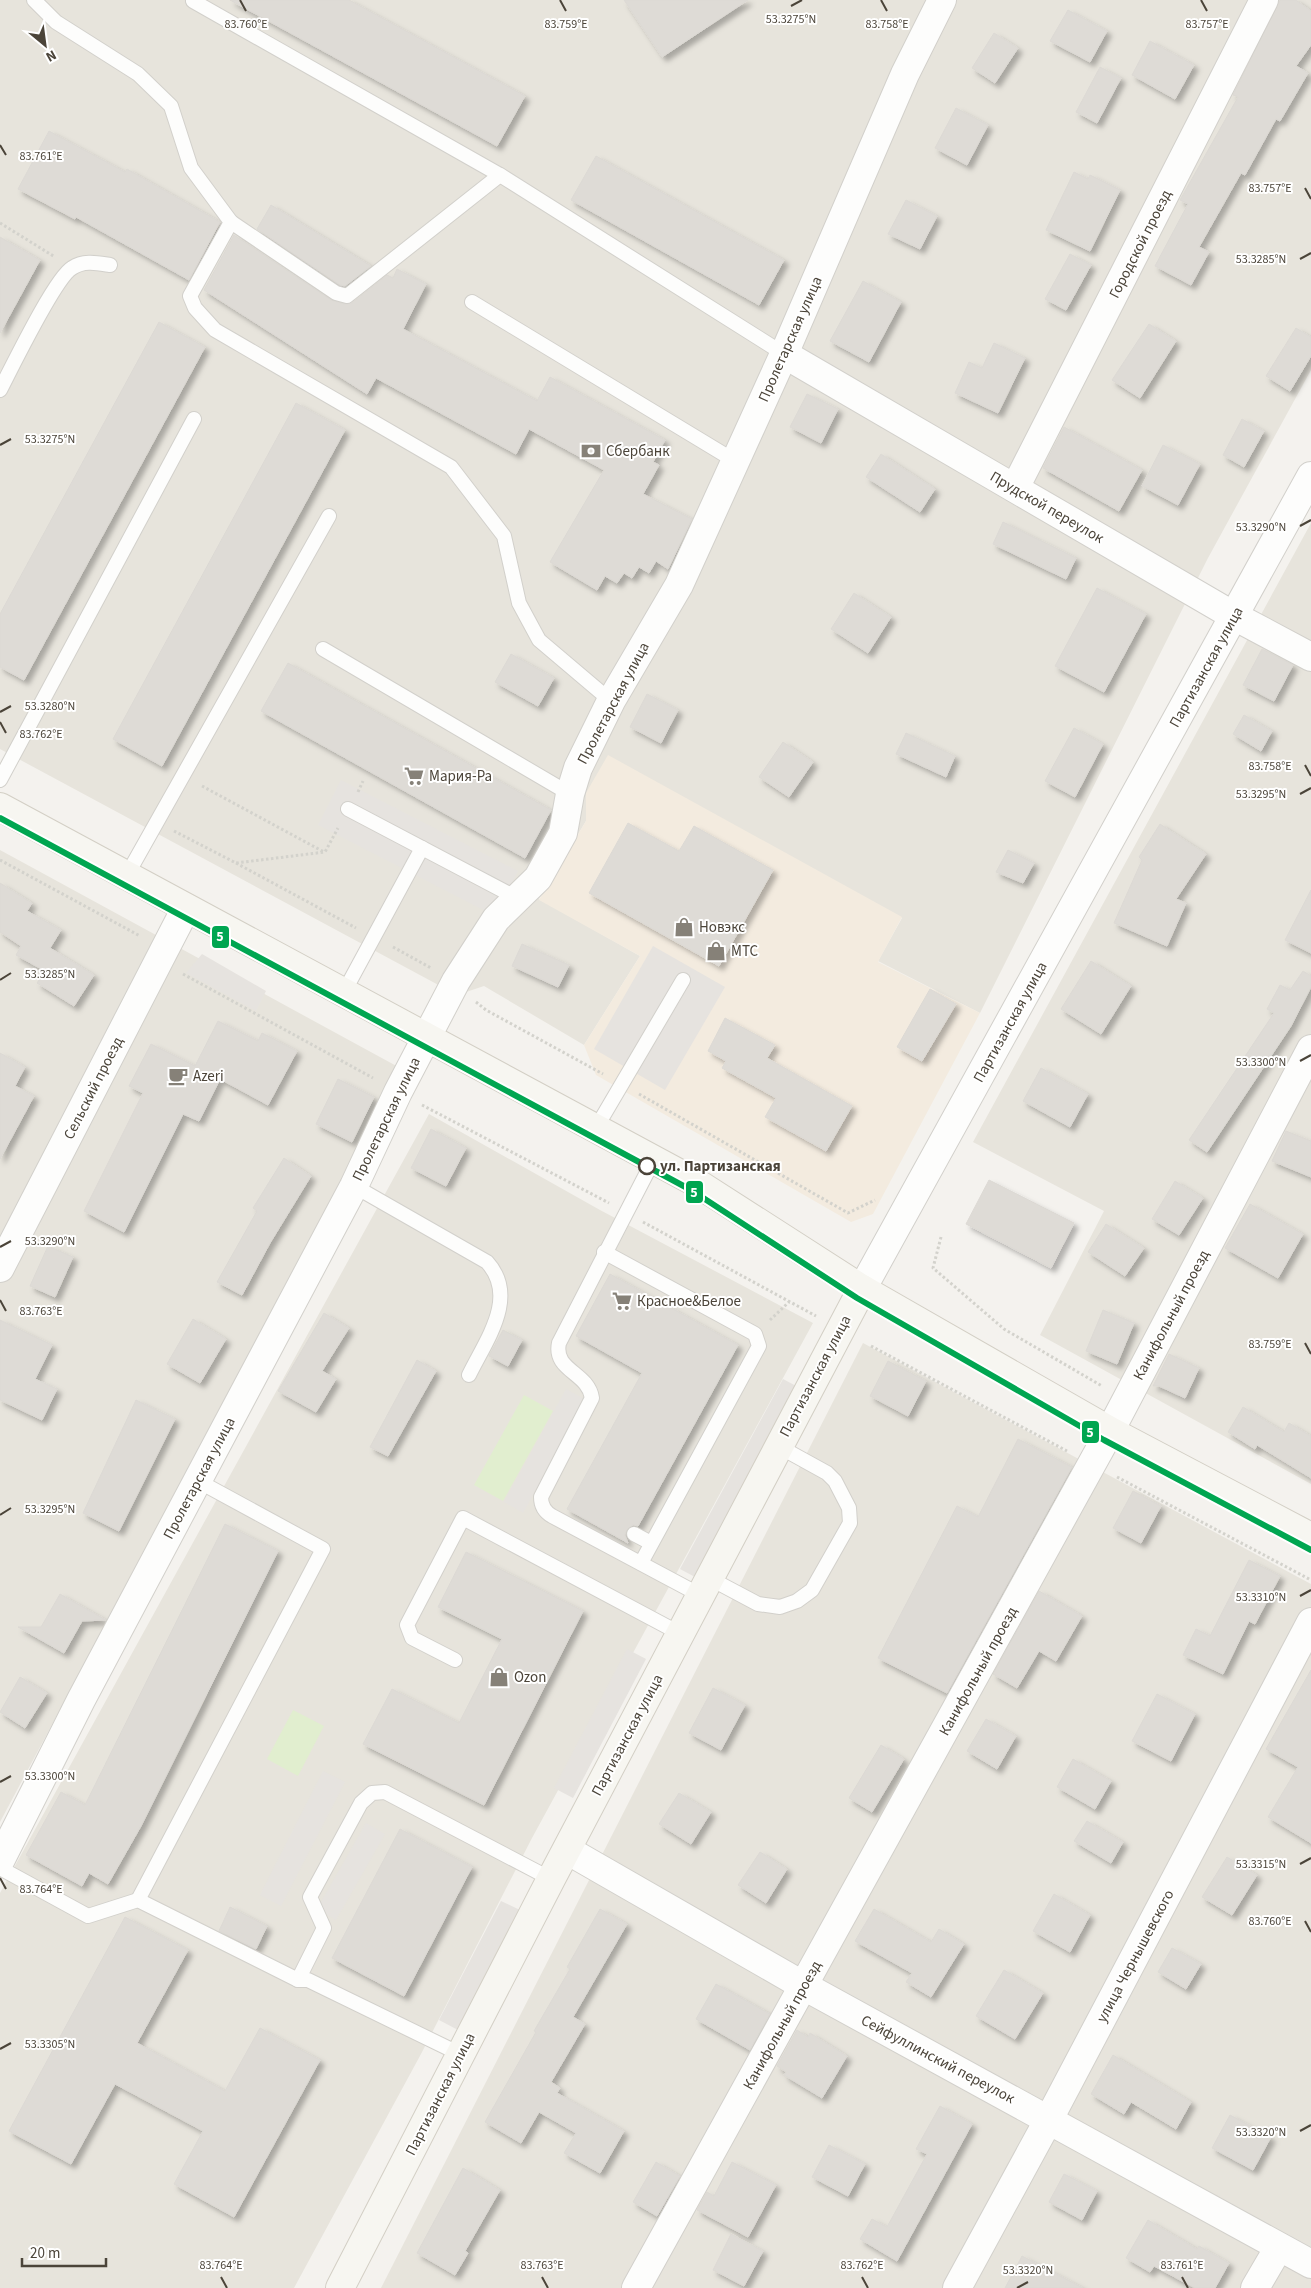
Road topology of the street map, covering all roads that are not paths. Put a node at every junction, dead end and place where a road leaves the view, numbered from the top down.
1 (34, 0) edge
2 (942, 0) edge
3 (1264, 0) edge
4 (193, 2) dead end
5 (500, 175) junction
6 (231, 222) junction
7 (110, 265) dead end
8 (472, 302) dead end
9 (784, 354) junction
10 (0, 390) edge
11 (194, 419) dead end
12 (735, 461) junction
13 (1311, 476) edge
14 (1015, 488) junction
15 (329, 516) dead end
16 (1234, 616) junction
17 (323, 649) dead end
18 (1311, 657) edge
19 (612, 701) junction
20 (0, 780) edge
21 (570, 794) junction
22 (0, 806) edge
23 (348, 809) road end
24 (422, 848) junction
25 (127, 875) junction
26 (517, 898) junction
27 (186, 908) junction
28 (683, 980) dead end
29 (344, 992) junction
30 (426, 1036) junction
31 (1311, 1049) edge
32 (596, 1128) junction
33 (654, 1159) junction
34 (354, 1186) junction
35 (604, 1252) junction
36 (0, 1268) edge
37 (862, 1289) junction
38 (469, 1375) dead end
39 (1110, 1431) junction
40 (778, 1446) junction
41 (198, 1481) junction
42 (634, 1534) dead end
43 (1311, 1537) edge
44 (652, 1543) junction
45 (641, 1563) junction
46 (705, 1587) junction
47 (1311, 1622) edge
48 (681, 1634) junction
49 (455, 1660) dead end
50 (567, 1850) junction
51 (0, 1861) edge
52 (0, 1868) edge
53 (551, 1879) junction
54 (138, 1900) junction
55 (298, 1980) junction
56 (804, 1986) junction
57 (460, 2054) junction
58 (1049, 2119) junction
59 (1279, 2247) junction
60 (1311, 2264) edge
61 (340, 2288) edge
62 (636, 2288) edge
63 (956, 2288) edge
64 (1255, 2288) edge

1 - 6 lane
2 - 9 street, Пролетарская улица
3 - 14 street, Городской проезд
4 - 5 lane
5 - 6 lane
5 - 9 lane
6 - 19 lane
7 - 10 lane
8 - 12 lane
9 - 12 street, Пролетарская улица
9 - 14 street, Прудской переулок
11 - 20 lane
12 - 19 street, Пролетарская улица
13 - 16 street, Партизанская улица
14 - 16 street, Прудской переулок
15 - 25 lane
16 - 18 street, Прудской переулок
16 - 37 street, Партизанская улица
17 - 21 lane
19 - 21 street, Пролетарская улица
21 - 26 street, Пролетарская улица
22 - 25 main road
23 - 24 lane
24 - 26 lane
24 - 29 lane
25 - 27 main road
26 - 30 street, Пролетарская улица
27 - 29 main road
27 - 36 street, Сельский проезд
28 - 32 lane
29 - 30 main road
30 - 32 main road
30 - 34 street, Пролетарская улица
31 - 39 street, Канифольный проезд
32 - 33 main road
33 - 35 lane
33 - 37 main road
34 - 38 lane
34 - 41 street, Пролетарская улица
35 - 44 lane
35 - 45 lane
37 - 39 main road
37 - 40 main road, Партизанская улица
39 - 43 main road
39 - 56 street, Канифольный проезд
40 - 46 main road, Партизанская улица
40 - 46 lane
41 - 51 street, Пролетарская улица
41 - 54 lane
42 - 44 lane
44 - 45 lane
45 - 46 lane
46 - 48 main road, Партизанская улица
47 - 58 street, улица Чернышевского
48 - 49 lane
48 - 50 main road, Партизанская улица
50 - 53 main road, Партизанская улица
50 - 56 street, Сейфуллинский переулок
52 - 54 lane
53 - 55 lane
53 - 57 main road, Партизанская улица
54 - 55 lane
55 - 57 lane
56 - 58 street, Сейфуллинский переулок
56 - 62 street, Канифольный проезд
57 - 61 main road, Партизанская улица
58 - 59 street, Сейфуллинский переулок
58 - 63 street, улица Чернышевского
59 - 60 street, Сейфуллинский переулок
59 - 64 street

